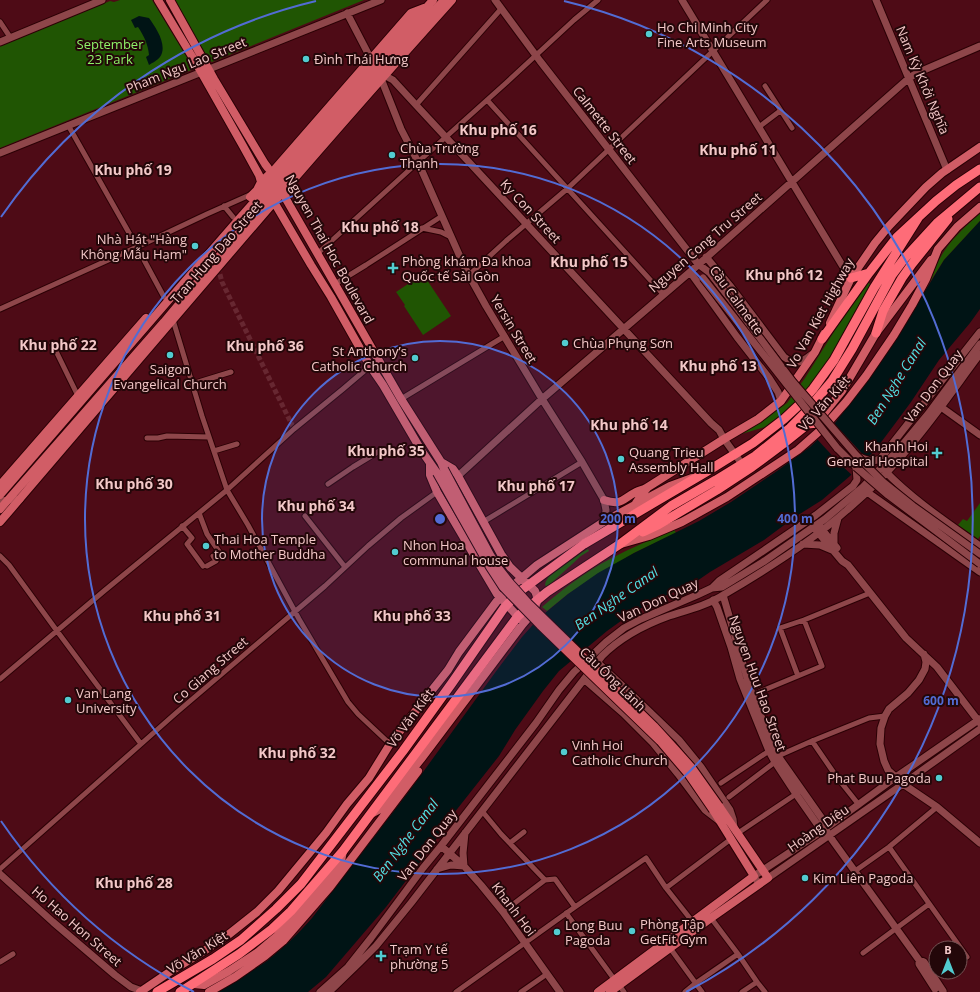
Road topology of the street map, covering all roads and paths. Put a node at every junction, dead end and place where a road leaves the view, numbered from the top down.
1 (102, 0) edge
2 (170, 0) edge
3 (381, 0) edge
4 (444, 0) edge
5 (452, 0) edge
6 (495, 0) edge
7 (598, 0) edge
8 (682, 0) edge
9 (767, 0) edge
10 (876, 0) edge
11 (157, 1) edge
12 (430, 3) edge
13 (501, 8) junction
14 (347, 13) junction
15 (0, 22) edge
16 (10, 37) junction
17 (0, 42) edge
18 (980, 46) edge
19 (713, 51) junction
20 (536, 55) junction
21 (378, 70) junction
22 (204, 71) junction
23 (909, 78) junction
24 (765, 86) dead end
25 (351, 97) junction
26 (487, 100) junction
27 (416, 104) junction
28 (780, 111) junction
29 (68, 125) junction
30 (759, 127) junction
31 (792, 128) dead end
32 (318, 135) junction
33 (446, 137) junction
34 (980, 147) edge
35 (609, 150) junction
36 (0, 152) edge
37 (299, 157) junction
38 (418, 162) junction
39 (279, 163) junction
40 (265, 164) junction
41 (980, 169) edge
42 (947, 170) junction
43 (279, 180) junction
44 (792, 181) junction
45 (980, 187) edge
46 (567, 189) junction
47 (268, 192) junction
48 (255, 193) junction
49 (224, 206) junction
50 (980, 206) edge
51 (957, 207) junction
52 (442, 216) junction
53 (236, 218) junction
54 (918, 218) junction
55 (527, 224) junction
56 (422, 228) junction
57 (452, 238) junction
58 (137, 247) junction
59 (938, 249) junction
60 (317, 254) junction
61 (706, 257) junction
62 (698, 264) junction
63 (690, 272) junction
64 (869, 273) junction
65 (469, 275) junction
66 (851, 278) junction
67 (335, 284) junction
68 (326, 289) junction
69 (663, 294) junction
70 (165, 300) junction
71 (0, 309) edge
72 (172, 317) junction
73 (624, 329) junction
74 (876, 333) junction
75 (979, 333) edge
76 (505, 336) junction
77 (822, 338) junction
78 (52, 343) dead end
79 (980, 344) edge
80 (815, 352) junction
81 (780, 354) junction
82 (980, 354) edge
83 (370, 366) junction
84 (762, 368) junction
85 (231, 372) dead end
86 (192, 384) junction
87 (80, 398) junction
88 (401, 399) junction
89 (542, 399) junction
90 (781, 402) junction
91 (941, 407) junction
92 (91, 410) junction
93 (820, 420) junction
94 (980, 435) edge
95 (209, 437) junction
96 (147, 438) dead end
97 (724, 439) junction
98 (237, 444) dead end
99 (381, 450) dead end
100 (214, 451) junction
101 (735, 453) junction
102 (856, 455) junction
103 (24, 462) junction
104 (582, 462) junction
105 (430, 464) junction
106 (742, 464) junction
107 (856, 466) junction
108 (441, 468) junction
109 (41, 469) junction
110 (886, 472) junction
111 (458, 476) junction
112 (697, 477) junction
113 (328, 484) dead end
114 (0, 485) edge
115 (648, 487) junction
116 (227, 490) junction
117 (437, 492) junction
118 (867, 492) junction
119 (0, 495) edge
120 (20, 498) junction
121 (4, 500) edge
122 (604, 500) junction
123 (636, 503) junction
124 (0, 509) edge
125 (199, 513) junction
126 (305, 516) dead end
127 (838, 518) junction
128 (605, 520) junction
129 (0, 522) edge
130 (483, 522) junction
131 (182, 526) junction
132 (815, 526) junction
133 (820, 532) junction
134 (620, 544) junction
135 (803, 544) junction
136 (980, 546) edge
137 (834, 547) junction
138 (501, 554) junction
139 (980, 554) edge
140 (0, 556) edge
141 (980, 564) edge
142 (537, 565) junction
143 (344, 567) junction
144 (480, 567) junction
145 (510, 567) junction
146 (980, 572) edge
147 (521, 578) junction
148 (532, 582) junction
149 (494, 588) junction
150 (712, 588) junction
151 (547, 592) junction
152 (870, 593) junction
153 (723, 595) junction
154 (504, 600) junction
155 (537, 600) junction
156 (713, 600) junction
157 (726, 607) junction
158 (492, 608) junction
159 (718, 610) junction
160 (296, 611) junction
161 (521, 619) junction
162 (804, 620) junction
163 (56, 631) junction
164 (924, 654) junction
165 (597, 662) junction
166 (937, 667) junction
167 (923, 672) junction
168 (611, 675) junction
169 (798, 676) junction
170 (0, 679) edge
171 (584, 679) junction
172 (596, 690) junction
173 (752, 695) junction
174 (885, 716) junction
175 (979, 721) edge
176 (980, 728) edge
177 (812, 741) junction
178 (141, 744) junction
179 (390, 744) junction
180 (769, 750) junction
181 (421, 759) junction
182 (776, 759) junction
183 (896, 777) junction
184 (721, 783) dead end
185 (903, 784) junction
186 (799, 792) junction
187 (729, 797) dead end
188 (859, 805) junction
189 (937, 807) junction
190 (716, 808) junction
191 (482, 811) junction
192 (369, 814) junction
193 (718, 820) junction
194 (736, 830) junction
195 (465, 832) junction
196 (524, 832) dead end
197 (827, 833) junction
198 (731, 839) junction
199 (510, 843) junction
200 (980, 843) edge
201 (442, 846) junction
202 (889, 847) junction
203 (449, 853) junction
204 (464, 866) junction
205 (0, 869) edge
206 (436, 870) junction
207 (763, 870) junction
208 (855, 872) junction
209 (0, 874) edge
210 (754, 876) junction
211 (768, 878) junction
212 (545, 880) junction
213 (759, 884) junction
214 (666, 888) junction
215 (929, 904) junction
216 (575, 906) junction
217 (503, 912) junction
218 (566, 913) junction
219 (711, 918) junction
220 (692, 921) junction
221 (896, 928) junction
222 (955, 940) edge
223 (524, 943) junction
224 (670, 948) junction
225 (863, 953) dead end
226 (13, 954) dead end
227 (738, 954) junction
228 (0, 962) edge
229 (547, 974) junction
230 (757, 982) junction
231 (696, 983) junction
232 (619, 985) edge
233 (131, 990) edge
234 (141, 991) edge
235 (938, 991) edge
236 (157, 992) edge
237 (180, 992) edge
238 (209, 992) edge
239 (320, 992) edge
240 (328, 992) edge
241 (456, 992) edge
242 (521, 992) edge
243 (560, 992) edge
244 (598, 992) edge
245 (610, 992) edge
246 (685, 992) edge
247 (702, 992) edge
248 (742, 992) edge
249 (764, 992) edge

1 - 16 main road
2 - 22 main road
3 - 14 main road, Pham Ngu Lao Street
4 - 21 main road, Tran Hung Dao Street
5 - 21 main road, Tran Hung Dao Street
6 - 13 main road, Calmette Street
7 - 20 street
8 - 19 main road
9 - 19 street
10 - 23 main road, Nam Kỳ Khởi Nghĩa
11 - 22 main road
12 - 21 main road, Tran Hung Dao Street
13 - 20 main road, Calmette Street
13 - 27 street
14 - 21 main road, Yersin Street
14 - 22 main road, Pham Ngu Lao Street
15 - 16 street
16 - 17 main road
18 - 23 main road, Nguyen Cong Tru Street
19 - 30 main road
19 - 35 street
20 - 26 street
20 - 35 main road, Calmette Street
21 - 25 main road, Tran Hung Dao Street
21 - 25 main road, Tran Hung Dao Street
21 - 27 main road, Ky Con Street
21 - 38 main road, Yersin Street
22 - 29 main road, Pham Ngu Lao Street
22 - 40 main road, Nguyen Thai Hoc Boulevard
22 - 47 main road, Nguyen Thai Hoc Boulevard
23 - 42 main road, Nam Kỳ Khởi Nghĩa
23 - 44 main road, Nguyen Cong Tru Street
24 - 28 street
25 - 32 main road, Tran Hung Dao Street
25 - 32 main road, Tran Hung Dao Street
26 - 33 street
26 - 46 street
27 - 33 main road, Ky Con Street
28 - 30 street
28 - 31 street
29 - 36 main road, Pham Ngu Lao Street
29 - 58 street
30 - 44 main road
32 - 37 main road, Tran Hung Dao Street
32 - 37 main road, Tran Hung Dao Street
33 - 38 street
33 - 55 main road, Ky Con Street
34 - 42 main road, Vo Van Kiet Highway
35 - 46 street
35 - 62 main road, Calmette Street
37 - 39 main road, Tran Hung Dao Street
37 - 43 main road, Tran Hung Dao Street
38 - 52 main road, Yersin Street
38 - 60 street
39 - 40 main road
39 - 43 main road, Tran Hung Dao Street
40 - 43 main road, Nguyen Thai Hoc Boulevard
41 - 54 highway
42 - 66 main road, Vo Van Kiet Highway
43 - 47 main road, Tran Hung Dao Street
43 - 47 main road, Tran Hung Dao Street
43 - 60 main road, Nguyen Thai Hoc Boulevard
44 - 61 main road, Nguyen Cong Tru Street
44 - 66 main road
45 - 51 highway
46 - 55 street
46 - 69 street
47 - 48 main road, Tran Hung Dao Street
47 - 53 main road, Tran Hung Dao Street
47 - 68 main road, Nguyen Thai Hoc Boulevard
47 - 72 main road, Tran Hung Dao Street
48 - 49 street
48 - 53 main road, Tran Hung Dao Street
49 - 53 street
49 - 58 street
50 - 59 main road, Võ Văn Kiệt
51 - 74 highway
51 - 106 highway, Võ Văn Kiệt
52 - 56 street
52 - 57 main road, Yersin Street
53 - 70 main road, Tran Hung Dao Street
54 - 64 highway
54 - 101 highway, Võ Văn Kiệt
55 - 65 street
55 - 73 main road, Ky Con Street
56 - 57 street
56 - 67 street
57 - 65 main road, Yersin Street
58 - 70 street
58 - 71 street
59 - 74 main road
59 - 134 main road, Võ Văn Kiệt
60 - 67 main road, Nguyen Thai Hoc Boulevard
61 - 62 main road, Nguyen Cong Tru Street
61 - 81 main road
62 - 63 main road, Nguyen Cong Tru Street
62 - 93 main road, Cầu Calmette, bridge
62 - 93 main road, Cầu Calmette, bridge
63 - 69 main road, Nguyen Cong Tru Street
63 - 84 main road
64 - 66 highway
64 - 77 highway
65 - 76 main road, Yersin Street
66 - 77 main road, Vo Van Kiet Highway
67 - 68 main road
67 - 88 main road, Nguyen Thai Hoc Boulevard
68 - 83 main road, Nguyen Thai Hoc Boulevard
69 - 73 main road, Nguyen Cong Tru Street
70 - 72 main road
70 - 87 main road, Tran Hung Dao Street
72 - 86 street
72 - 92 main road, Tran Hung Dao Street
73 - 89 main road, Nguyen Cong Tru Street
73 - 97 main road, Ky Con Street
74 - 93 main road
75 - 102 main road
76 - 88 street
76 - 89 main road, Yersin Street
77 - 80 main road, Vo Van Kiet Highway
78 - 87 street
79 - 132 main road, Van Don Quay
80 - 81 main road
80 - 90 main road, Vo Van Kiet Highway
81 - 84 main road
82 - 91 main road, Van Don Quay
83 - 105 main road, Nguyen Thai Hoc Boulevard
83 - 116 street
84 - 90 main road
85 - 86 street
86 - 95 street
87 - 92 main road
87 - 103 main road, Tran Hung Dao Street
88 - 108 main road, Nguyen Thai Hoc Boulevard
89 - 104 main road, Yersin Street
89 - 111 main road, Nguyen Cong Tru Street
90 - 97 main road, Vo Van Kiet Highway
91 - 94 main road
91 - 110 main road, Van Don Quay
92 - 109 main road, Tran Hung Dao Street
93 - 102 main road, Cầu Calmette, bridge
93 - 107 main road, Cầu Calmette, bridge
93 - 134 highway
95 - 96 street
95 - 100 street
97 - 101 main road, Ky Con Street
97 - 115 main road, Vo Van Kiet Highway
98 - 100 street
99 - 113 street
100 - 116 street
101 - 106 main road, Ky Con Street
101 - 112 highway, Võ Văn Kiệt
102 - 139 main road, Cầu Calmette, bridge
103 - 114 main road, Tran Hung Dao Street
103 - 119 main road, Tran Hung Dao Street
104 - 122 main road, Yersin Street
104 - 130 street
105 - 108 main road, Nguyen Thai Hoc Boulevard
105 - 117 main road, Nguyen Thai Hoc Boulevard
106 - 134 highway, Võ Văn Kiệt
107 - 141 main road, Cầu Calmette, bridge
107 - 150 main road
108 - 111 main road, Nguyen Thai Hoc Boulevard
108 - 190 main road, Cầu Ông Lãnh, bridge
109 - 120 main road, Tran Hung Dao Street
109 - 121 main road, Tran Hung Dao Street
110 - 118 main road, Van Don Quay
110 - 136 main road
111 - 130 main road, Nguyen Thai Hoc Boulevard
112 - 123 main road, Võ Văn Kiệt
112 - 148 highway, Võ Văn Kiệt
115 - 122 main road
115 - 123 main road, Võ Văn Kiệt
116 - 125 street
116 - 160 street
117 - 143 street, Co Giang Street
117 - 144 main road, Nguyen Thai Hoc Boulevard
118 - 127 main road, Van Don Quay
118 - 146 main road
120 - 121 main road
120 - 129 main road, Tran Hung Dao Street
121 - 124 main road, Tran Hung Dao Street
122 - 128 main road, Yersin Street
123 - 128 main road, Võ Văn Kiệt
125 - 131 street
125 - 131 street
126 - 143 street
127 - 133 main road, Van Don Quay
127 - 137 main road
128 - 142 main road, Võ Văn Kiệt
130 - 138 main road, Nguyen Thai Hoc Boulevard
131 - 163 street
132 - 133 main road
132 - 150 main road, Van Don Quay
133 - 135 main road, Van Don Quay
133 - 137 main road
134 - 151 highway, Võ Văn Kiệt
135 - 137 main road
135 - 153 main road, Van Don Quay
137 - 152 main road
138 - 144 main road
138 - 145 main road, Nguyen Thai Hoc Boulevard
140 - 163 street
142 - 145 main road
142 - 147 main road, Võ Văn Kiệt
143 - 160 street, Co Giang Street
144 - 149 main road, Nguyen Thai Hoc Boulevard
145 - 147 main road, Nguyen Thai Hoc Boulevard
147 - 148 main road, Nguyen Thai Hoc Boulevard
147 - 154 main road, Võ Văn Kiệt
148 - 151 highway
148 - 154 highway, Võ Văn Kiệt
148 - 155 main road, Nguyen Thai Hoc Boulevard
149 - 154 main road, Nguyen Thai Hoc Boulevard
149 - 158 main road
150 - 201 main road, Van Don Quay
151 - 155 highway, Võ Văn Kiệt
152 - 162 street
152 - 164 main road
153 - 156 main road, Van Don Quay
153 - 157 main road, Nguyen Huu Hao Street
154 - 158 main road, Võ Văn Kiệt
154 - 161 main road, Nguyen Thai Hoc Boulevard
154 - 236 highway, Võ Văn Kiệt
155 - 161 highway, Võ Văn Kiệt
156 - 159 main road, Nguyen Huu Hao Street
156 - 165 main road, Van Don Quay
157 - 159 main road
157 - 173 main road, Nguyen Huu Hao Street
158 - 179 main road, Võ Văn Kiệt
159 - 180 main road, Nguyen Huu Hao Street
160 - 178 street, Co Giang Street
160 - 179 street
161 - 181 main road, Võ Văn Kiệt
161 - 192 highway, Võ Văn Kiệt
162 - 169 street
162 - 169 street
163 - 170 street
163 - 178 street
164 - 166 main road
164 - 167 main road
165 - 168 main road
165 - 171 main road, Van Don Quay
166 - 167 main road
166 - 175 main road
167 - 174 main road
168 - 172 main road
168 - 194 main road
169 - 173 street
171 - 172 main road
171 - 191 main road, Van Don Quay
172 - 193 main road
173 - 182 main road, Nguyen Huu Hao Street
174 - 177 street
174 - 183 main road
175 - 183 main road, Hoàng Diệu
176 - 185 main road, Hoàng Diệu
177 - 182 street
177 - 188 street
178 - 205 street, Co Giang Street
179 - 234 main road, Võ Văn Kiệt
180 - 182 main road, Nguyen Huu Hao Street
180 - 184 street
181 - 192 main road, Võ Văn Kiệt
181 - 238 main road, Võ Văn Kiệt
182 - 186 main road, Nguyen Huu Hao Street
182 - 187 street
183 - 185 main road
183 - 188 main road, Hoàng Diệu
185 - 189 main road
185 - 197 main road, Hoàng Diệu
186 - 194 street
186 - 197 main road, Nguyen Huu Hao Street
188 - 197 main road, Hoàng Diệu
189 - 200 main road
189 - 202 street
190 - 193 main road, Cầu Ông Lãnh
190 - 194 main road, Cầu Ông Lãnh
191 - 195 main road, Van Don Quay
191 - 199 street
192 - 237 highway, Võ Văn Kiệt
193 - 198 main road, Cầu Ông Lãnh
194 - 207 main road, Cầu Ông Lãnh
195 - 203 main road, Van Don Quay
195 - 204 main road
196 - 199 street
197 - 207 main road, Hoàng Diệu
197 - 208 main road, Nguyen Huu Hao Street
197 - 211 main road, Hoàng Diệu
198 - 210 main road, Cầu Ông Lãnh
198 - 214 street
199 - 212 street
201 - 203 main road, Khanh Hoi
201 - 239 main road, Van Don Quay
202 - 208 street
202 - 215 street
203 - 204 main road, Khanh Hoi
203 - 206 main road, Van Don Quay
204 - 206 main road
204 - 217 main road, Khanh Hoi
206 - 240 main road, Van Don Quay
207 - 210 main road, Hoàng Diệu
207 - 211 main road, Cầu Ông Lãnh
208 - 221 main road, Nguyen Huu Hao Street
209 - 233 main road, Ho Hao Hon Street
210 - 213 main road, Cầu Ông Lãnh
210 - 220 main road, Hoàng Diệu
211 - 213 main road, Hoàng Diệu
212 - 216 street
212 - 217 street
213 - 219 main road, Hoàng Diệu
214 - 216 street
214 - 220 street
215 - 221 street
215 - 222 street
216 - 218 street
217 - 223 main road, Khanh Hoi
218 - 223 street
218 - 232 street
219 - 224 main road, Hoàng Diệu
219 - 227 street
220 - 232 main road, Hoàng Diệu
221 - 225 street
221 - 235 main road, Nguyen Huu Hao Street
223 - 229 main road, Khanh Hoi
223 - 241 street
224 - 231 street
224 - 232 main road, Hoàng Diệu
226 - 228 street
227 - 230 street
227 - 231 street
229 - 242 street
229 - 243 main road, Khanh Hoi
230 - 248 street
230 - 249 street
231 - 246 street
231 - 247 street
232 - 244 main road
232 - 245 main road
233 - 234 main road, Ho Hao Hon Street

